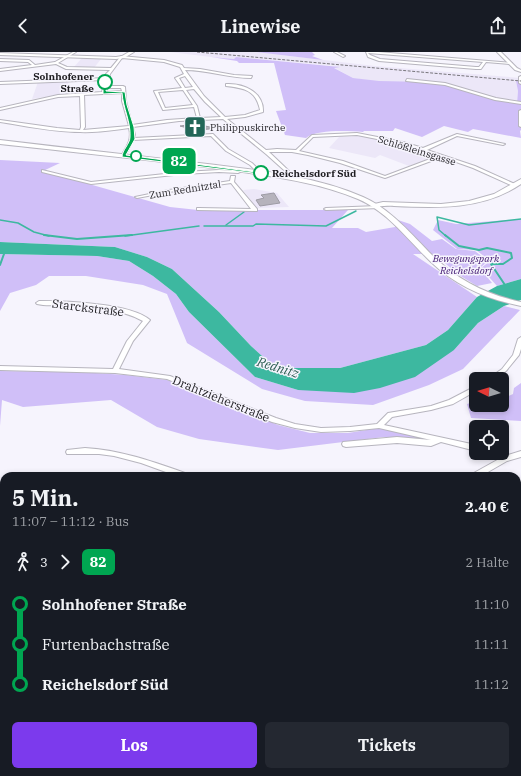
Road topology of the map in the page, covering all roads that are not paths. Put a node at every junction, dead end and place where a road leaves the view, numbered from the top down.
1 (75, 52) edge
2 (132, 52) edge
3 (335, 52) edge
4 (366, 52) edge
5 (498, 52) edge
6 (0, 54) edge
7 (70, 56) junction
8 (344, 56) dead end
9 (121, 57) junction
10 (0, 60) edge
11 (485, 62) junction
12 (56, 63) junction
13 (510, 63) junction
14 (34, 65) junction
15 (111, 69) junction
16 (183, 69) junction
17 (0, 70) edge
18 (521, 71) edge
19 (186, 74) junction
20 (251, 76) dead end
21 (106, 79) junction
22 (407, 80) dead end
23 (0, 83) edge
24 (227, 85) dead end
25 (104, 87) junction
26 (195, 88) junction
27 (184, 89) junction
28 (123, 92) junction
29 (104, 93) junction
30 (82, 94) junction
31 (521, 103) edge
32 (195, 106) junction
33 (0, 109) edge
34 (521, 111) edge
35 (225, 118) junction
36 (199, 119) junction
37 (0, 121) edge
38 (521, 126) edge
39 (132, 127) junction
40 (81, 131) junction
41 (133, 139) junction
42 (0, 142) edge
43 (503, 144) dead end
44 (264, 150) junction
45 (423, 150) junction
46 (297, 151) junction
47 (123, 156) junction
48 (442, 156) junction
49 (44, 171) dead end
50 (238, 171) junction
51 (255, 172) junction
52 (286, 177) junction
53 (521, 181) edge
54 (232, 182) junction
55 (515, 185) junction
56 (137, 197) dead end
57 (375, 206) junction
58 (199, 209) dead end
59 (326, 209) dead end
60 (39, 303) dead end
61 (521, 304) edge
62 (521, 339) edge
63 (0, 368) edge
64 (115, 371) junction
65 (501, 372) edge
66 (469, 392) edge
67 (379, 426) junction
68 (440, 439) junction
69 (346, 444) dead end
70 (469, 446) edge
71 (70, 452) dead end
72 (521, 454) edge
73 (509, 458) edge
74 (502, 460) edge
75 (174, 472) edge
76 (482, 472) edge

1 - 7 street
2 - 9 main road
3 - 8 street
4 - 11 street
4 - 11 street
5 - 13 main road
6 - 7 main road
7 - 9 main road
7 - 12 street
9 - 15 street
9 - 16 street
10 - 14 street
11 - 13 street
12 - 14 street
12 - 15 street
13 - 18 main road
14 - 17 street
15 - 21 street
16 - 19 street
16 - 20 street
19 - 26 street
19 - 27 street
21 - 23 street
21 - 25 street
22 - 31 street
24 - 35 street
25 - 28 street
25 - 29 street
26 - 27 street
26 - 35 street
27 - 32 street
27 - 32 street
28 - 29 street
28 - 39 street
29 - 30 street
30 - 33 street
30 - 40 street
32 - 36 street
34 - 38 main road
35 - 36 street
35 - 44 street
36 - 39 street
37 - 40 street
39 - 40 street
39 - 41 street
41 - 47 street
41 - 51 street
42 - 47 main road
43 - 45 street
44 - 46 street
44 - 52 street
45 - 46 street, Schlößleinsgasse
45 - 48 street, Schlößleinsgasse
46 - 48 street
47 - 50 main road
48 - 55 street, Schlößleinsgasse
49 - 50 street
50 - 51 main road
50 - 54 street
51 - 52 main road
52 - 57 main road
53 - 55 main road
54 - 56 street, Zum Rednitztal
54 - 58 street
55 - 57 main road
57 - 59 street
57 - 61 main road
60 - 64 street, Starckstraße
62 - 65 street
63 - 64 street, Drahtzieherstraße
64 - 67 street, Drahtzieherstraße
66 - 67 street
67 - 68 street, Drahtzieherstraße
68 - 69 street, Drahtzieherstraße
68 - 70 street, Drahtzieherstraße
71 - 75 street
72 - 73 street
74 - 76 street

